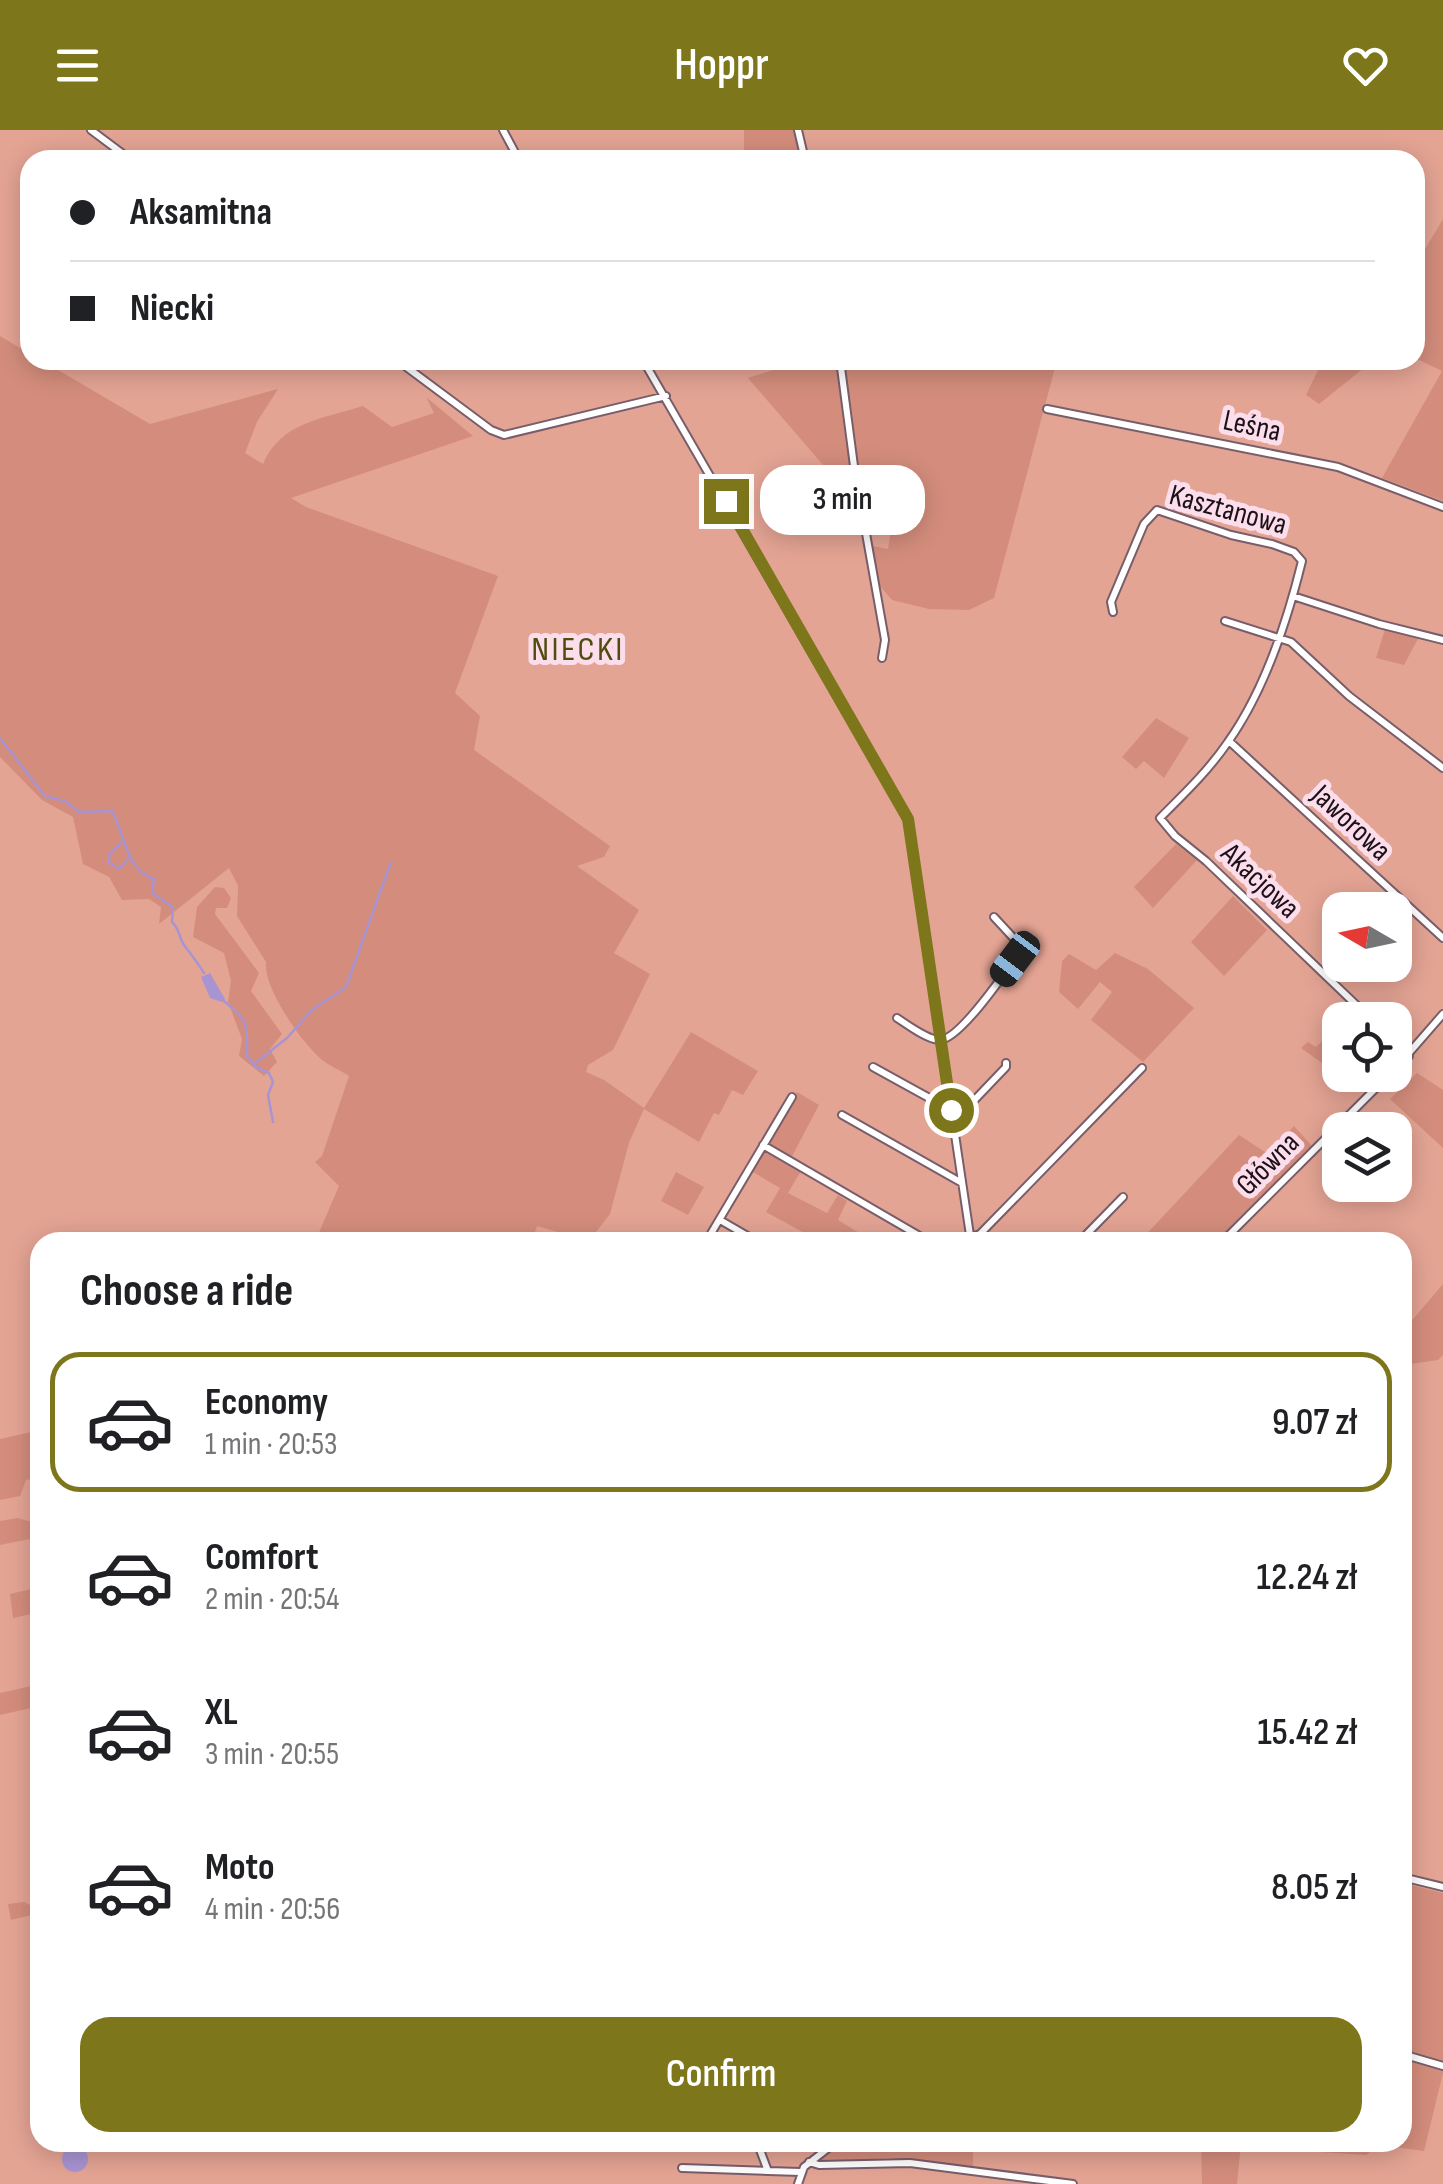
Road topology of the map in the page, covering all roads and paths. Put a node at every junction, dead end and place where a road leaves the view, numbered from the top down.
1 (91, 130) edge
2 (117, 150) edge
3 (410, 370) edge
4 (649, 370) edge
5 (841, 370) edge
6 (666, 396) junction
7 (1047, 409) dead end
8 (1443, 508) edge
9 (1293, 596) junction
10 (1113, 612) dead end
11 (1225, 621) dead end
12 (1278, 636) junction
13 (1443, 640) edge
14 (882, 658) dead end
15 (1230, 740) junction
16 (1443, 768) edge
17 (1160, 818) joint
18 (994, 917) dead end
19 (1443, 938) edge
20 (1353, 1002) edge
21 (1443, 1014) edge
22 (897, 1018) dead end
23 (941, 1040) junction
24 (1412, 1051) edge
25 (1006, 1062) dead end
26 (873, 1067) dead end
27 (1142, 1068) dead end
28 (1372, 1092) edge
29 (792, 1097) dead end
30 (952, 1114) junction
31 (842, 1115) dead end
32 (763, 1146) junction
33 (962, 1183) junction
34 (1123, 1197) dead end
35 (720, 1220) junction
36 (910, 1231) edge
37 (712, 1232) edge
38 (741, 1232) edge
39 (969, 1232) edge
40 (982, 1232) edge
41 (1089, 1232) edge
42 (1232, 1232) edge
43 (1412, 1880) edge
44 (1443, 1887) edge
45 (1412, 2057) edge
46 (1443, 2066) edge
47 (760, 2152) edge
48 (822, 2152) edge
49 (809, 2162) junction
50 (682, 2168) dead end
51 (768, 2171) junction
52 (801, 2172) junction
53 (1054, 2183) edge
54 (798, 2184) edge
55 (1073, 2184) edge

1 - 2 street
3 - 6 street
4 - 6 street
5 - 14 street
6 - 23 street
7 - 8 street, Leśna
9 - 10 street, Kasztanowa
9 - 12 street, Kasztanowa
9 - 13 street
11 - 12 street
12 - 15 street, Kasztanowa
12 - 16 street
15 - 17 street, Kasztanowa
15 - 19 street, Jaworowa
17 - 20 street, Akacjowa
18 - 23 street
21 - 24 street
22 - 23 street
23 - 30 street
25 - 30 street
26 - 30 street
27 - 40 street
28 - 42 street, Główna
29 - 32 street
30 - 33 street
31 - 33 street
32 - 35 street
32 - 36 street
33 - 39 street
34 - 41 street
35 - 37 street
35 - 38 street
43 - 44 street
45 - 46 street
47 - 51 street
48 - 49 street
49 - 52 street
49 - 53 street
50 - 51 street
51 - 52 street
52 - 54 street
53 - 55 street

